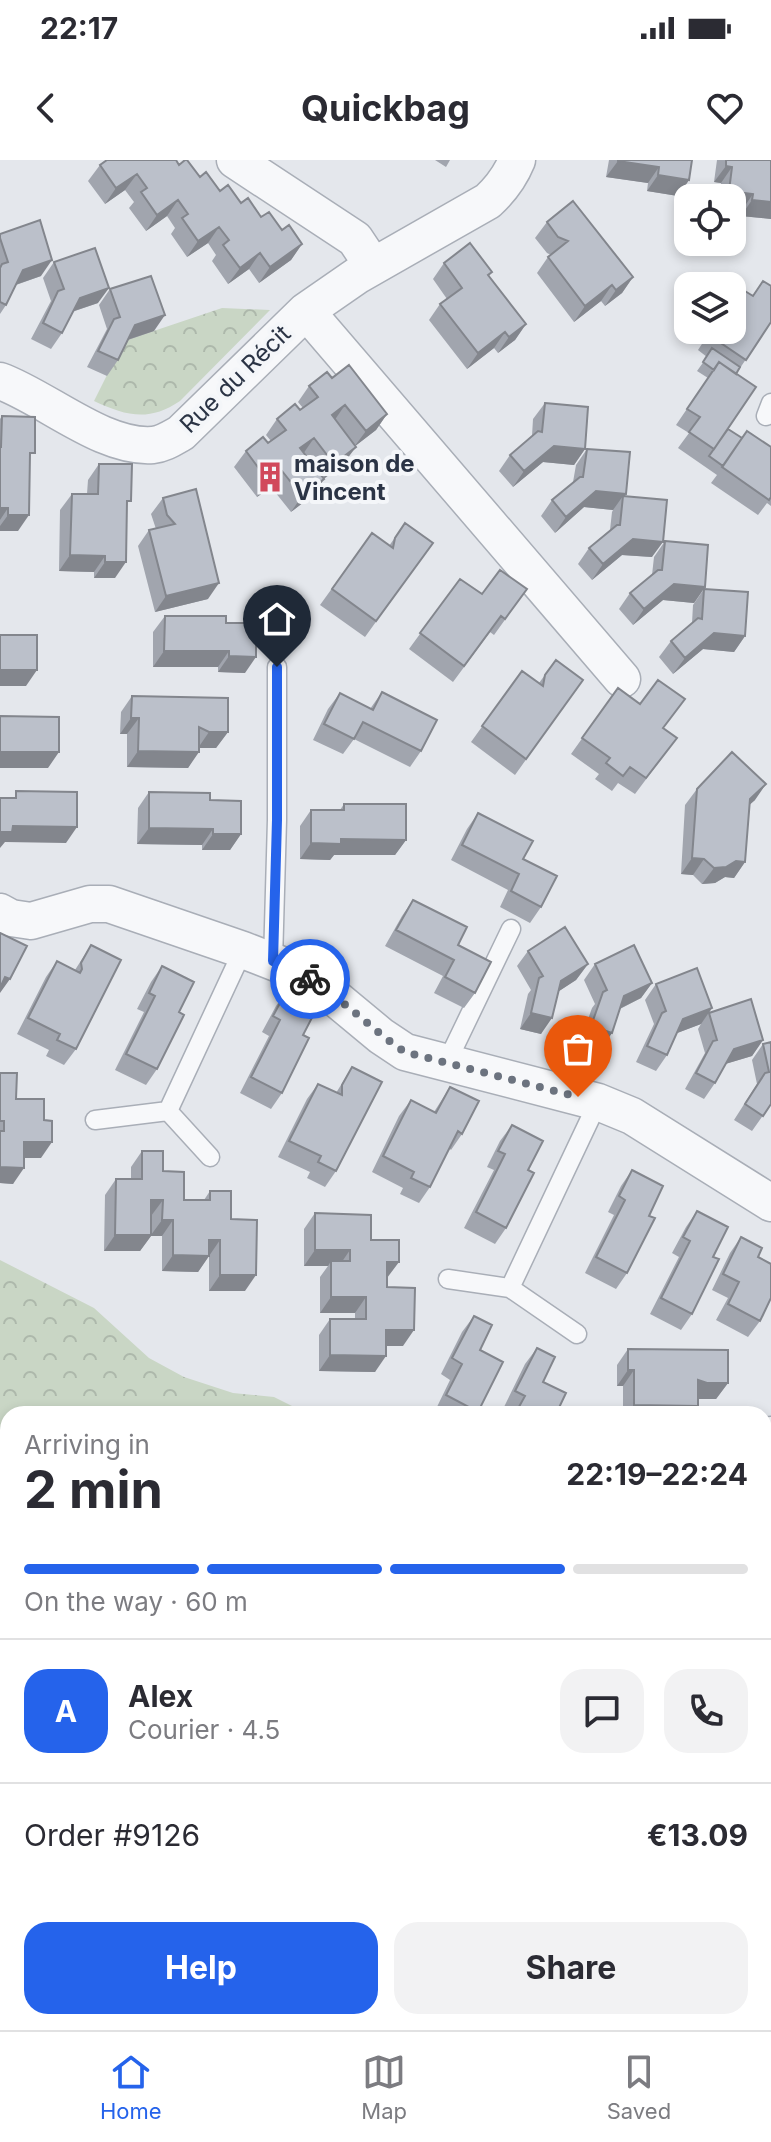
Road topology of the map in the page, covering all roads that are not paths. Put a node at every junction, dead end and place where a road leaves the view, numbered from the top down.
1 (235, 160) edge
2 (517, 160) edge
3 (373, 266) junction
4 (306, 311) junction
5 (0, 381) edge
6 (277, 667) dead end
7 (622, 679) dead end
8 (0, 912) edge
9 (511, 929) dead end
10 (258, 955) junction
11 (446, 1064) junction
12 (598, 1102) junction
13 (168, 1111) junction
14 (95, 1120) dead end
15 (210, 1157) dead end
16 (771, 1203) edge
17 (448, 1279) dead end
18 (510, 1288) junction
19 (577, 1334) dead end

1 - 3 street
2 - 3 street, Rue du Récit
3 - 4 street, Rue du Récit
4 - 5 street, Rue du Récit
4 - 7 street
6 - 10 lane
8 - 10 street
9 - 11 lane
10 - 11 street
10 - 13 lane
11 - 12 street
12 - 16 street
12 - 18 lane
13 - 14 lane
13 - 15 lane
17 - 18 lane
18 - 19 lane

